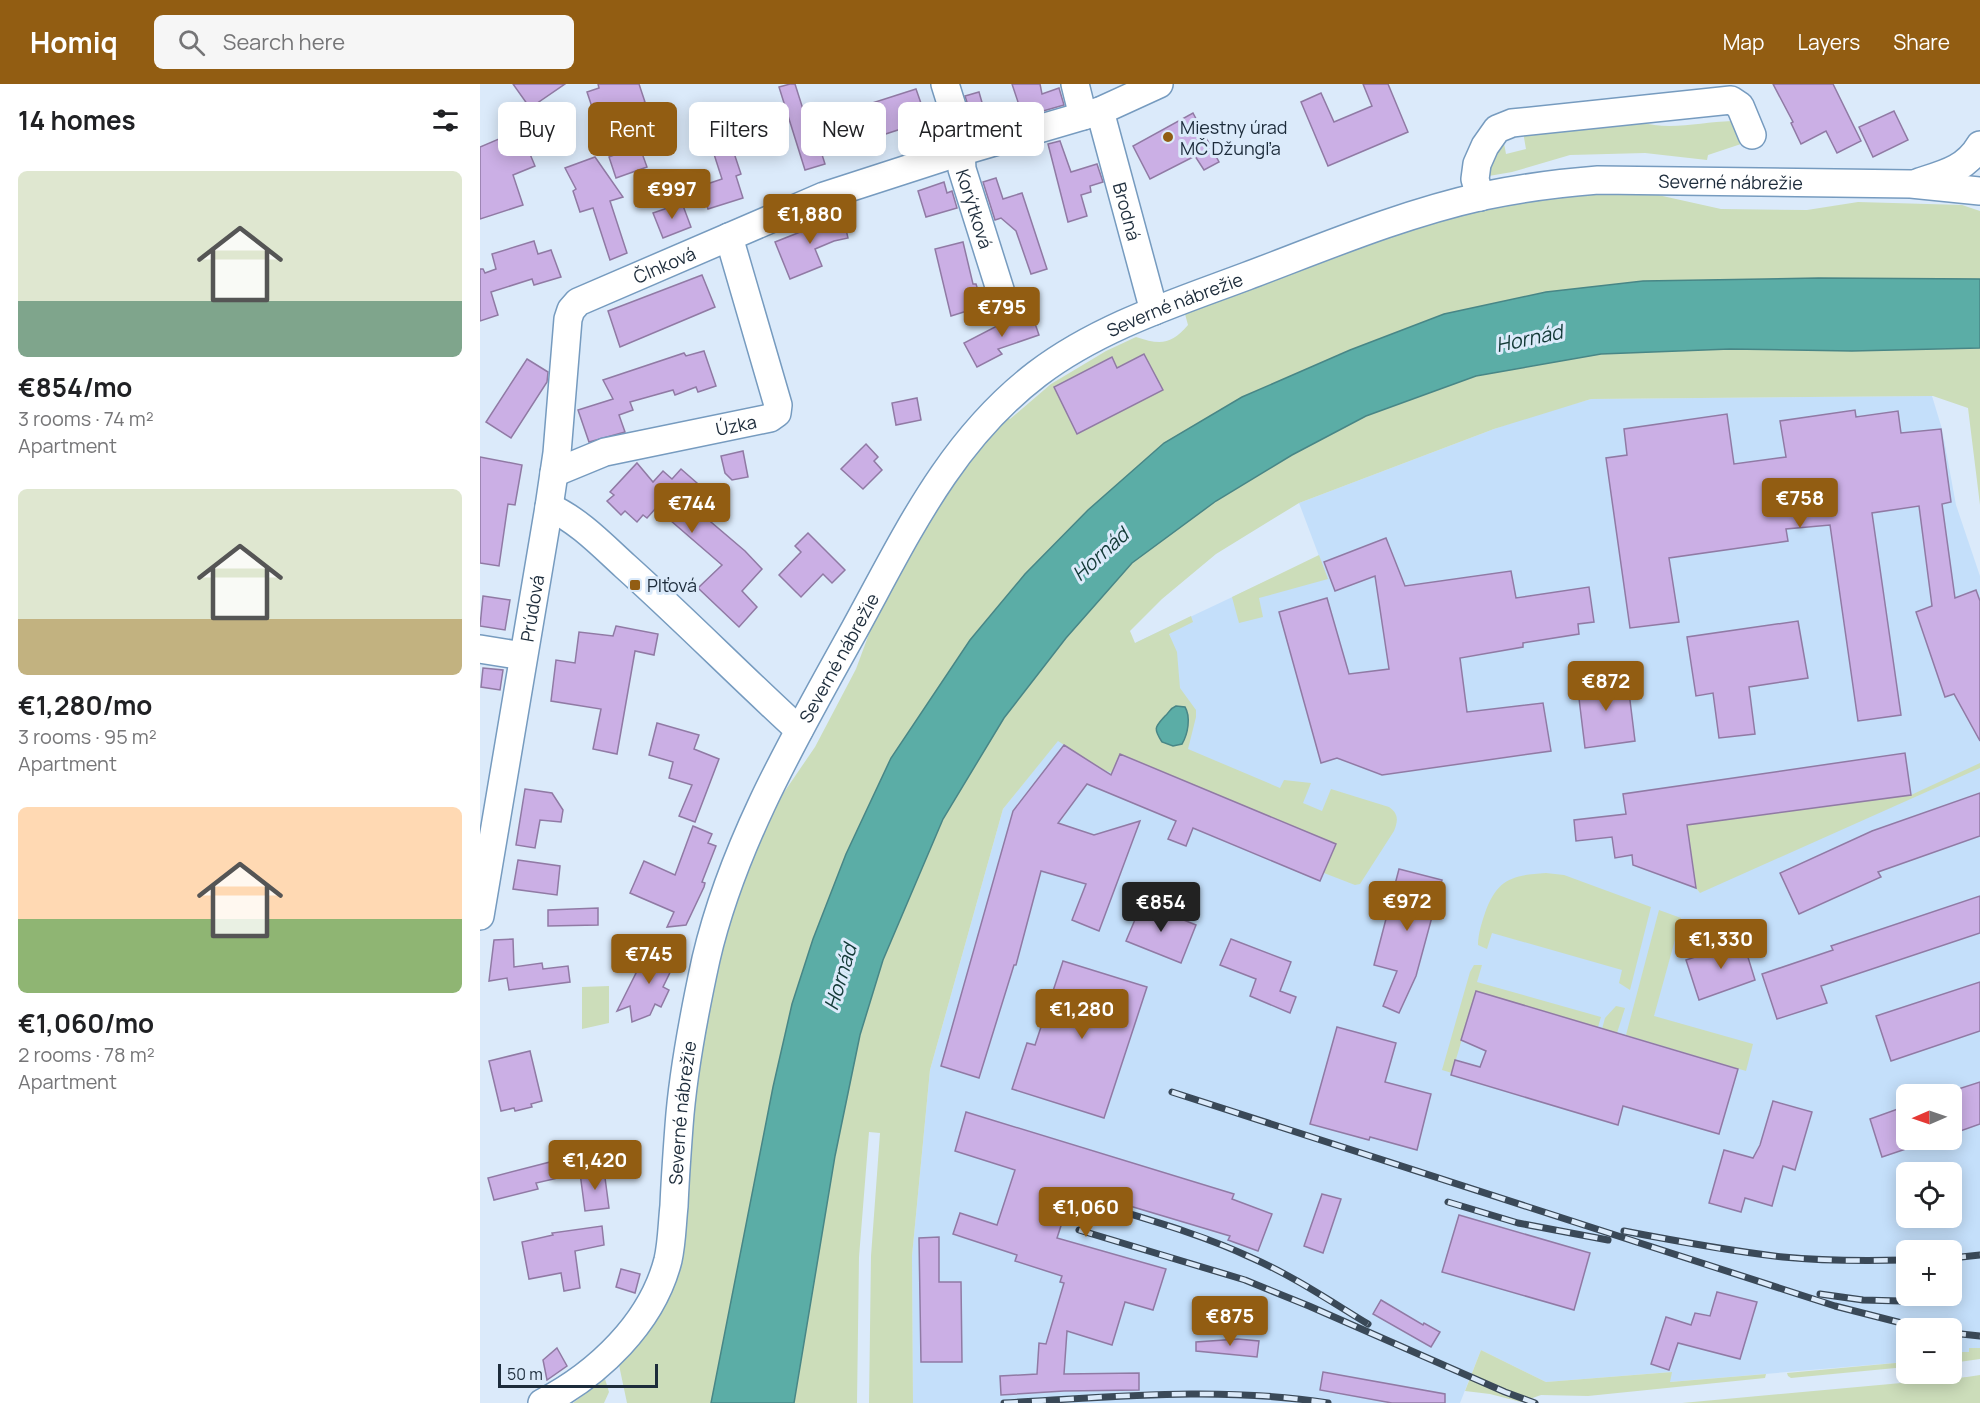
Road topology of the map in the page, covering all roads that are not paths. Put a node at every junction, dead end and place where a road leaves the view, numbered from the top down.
1 (945, 84) edge
2 (1075, 84) edge
3 (1159, 84) edge
4 (951, 102) edge
5 (1092, 113) junction
6 (1044, 127) edge
7 (1752, 135) dead end
8 (1980, 145) edge
9 (948, 156) edge
10 (960, 156) edge
11 (1911, 184) junction
12 (1980, 192) edge
13 (1480, 197) junction
14 (729, 237) junction
15 (1003, 299) dead end
16 (578, 302) joint
17 (1154, 311) junction
18 (554, 473) junction
19 (549, 507) junction
20 (480, 649) edge
21 (523, 656) junction
22 (799, 730) junction
23 (480, 916) edge
24 (542, 1403) edge

1 - 4 street, Korýtková
2 - 5 street, Brodná
3 - 5 street, Člnková
5 - 6 street, Člnková
5 - 17 street, Brodná
7 - 13 street
8 - 11 street
9 - 14 street, Člnková
10 - 15 street, Korýtková
11 - 12 street, Severné nábrežie
11 - 13 street, Severné nábrežie
13 - 17 street, Severné nábrežie
14 - 16 street, Člnková
14 - 18 street, Úzka
16 - 18 street, Prúdová
17 - 22 street, Severné nábrežie
18 - 19 street, Prúdová
19 - 21 street, Prúdová
19 - 22 street
20 - 21 street
21 - 23 street, Prúdová
22 - 24 street, Severné nábrežie

